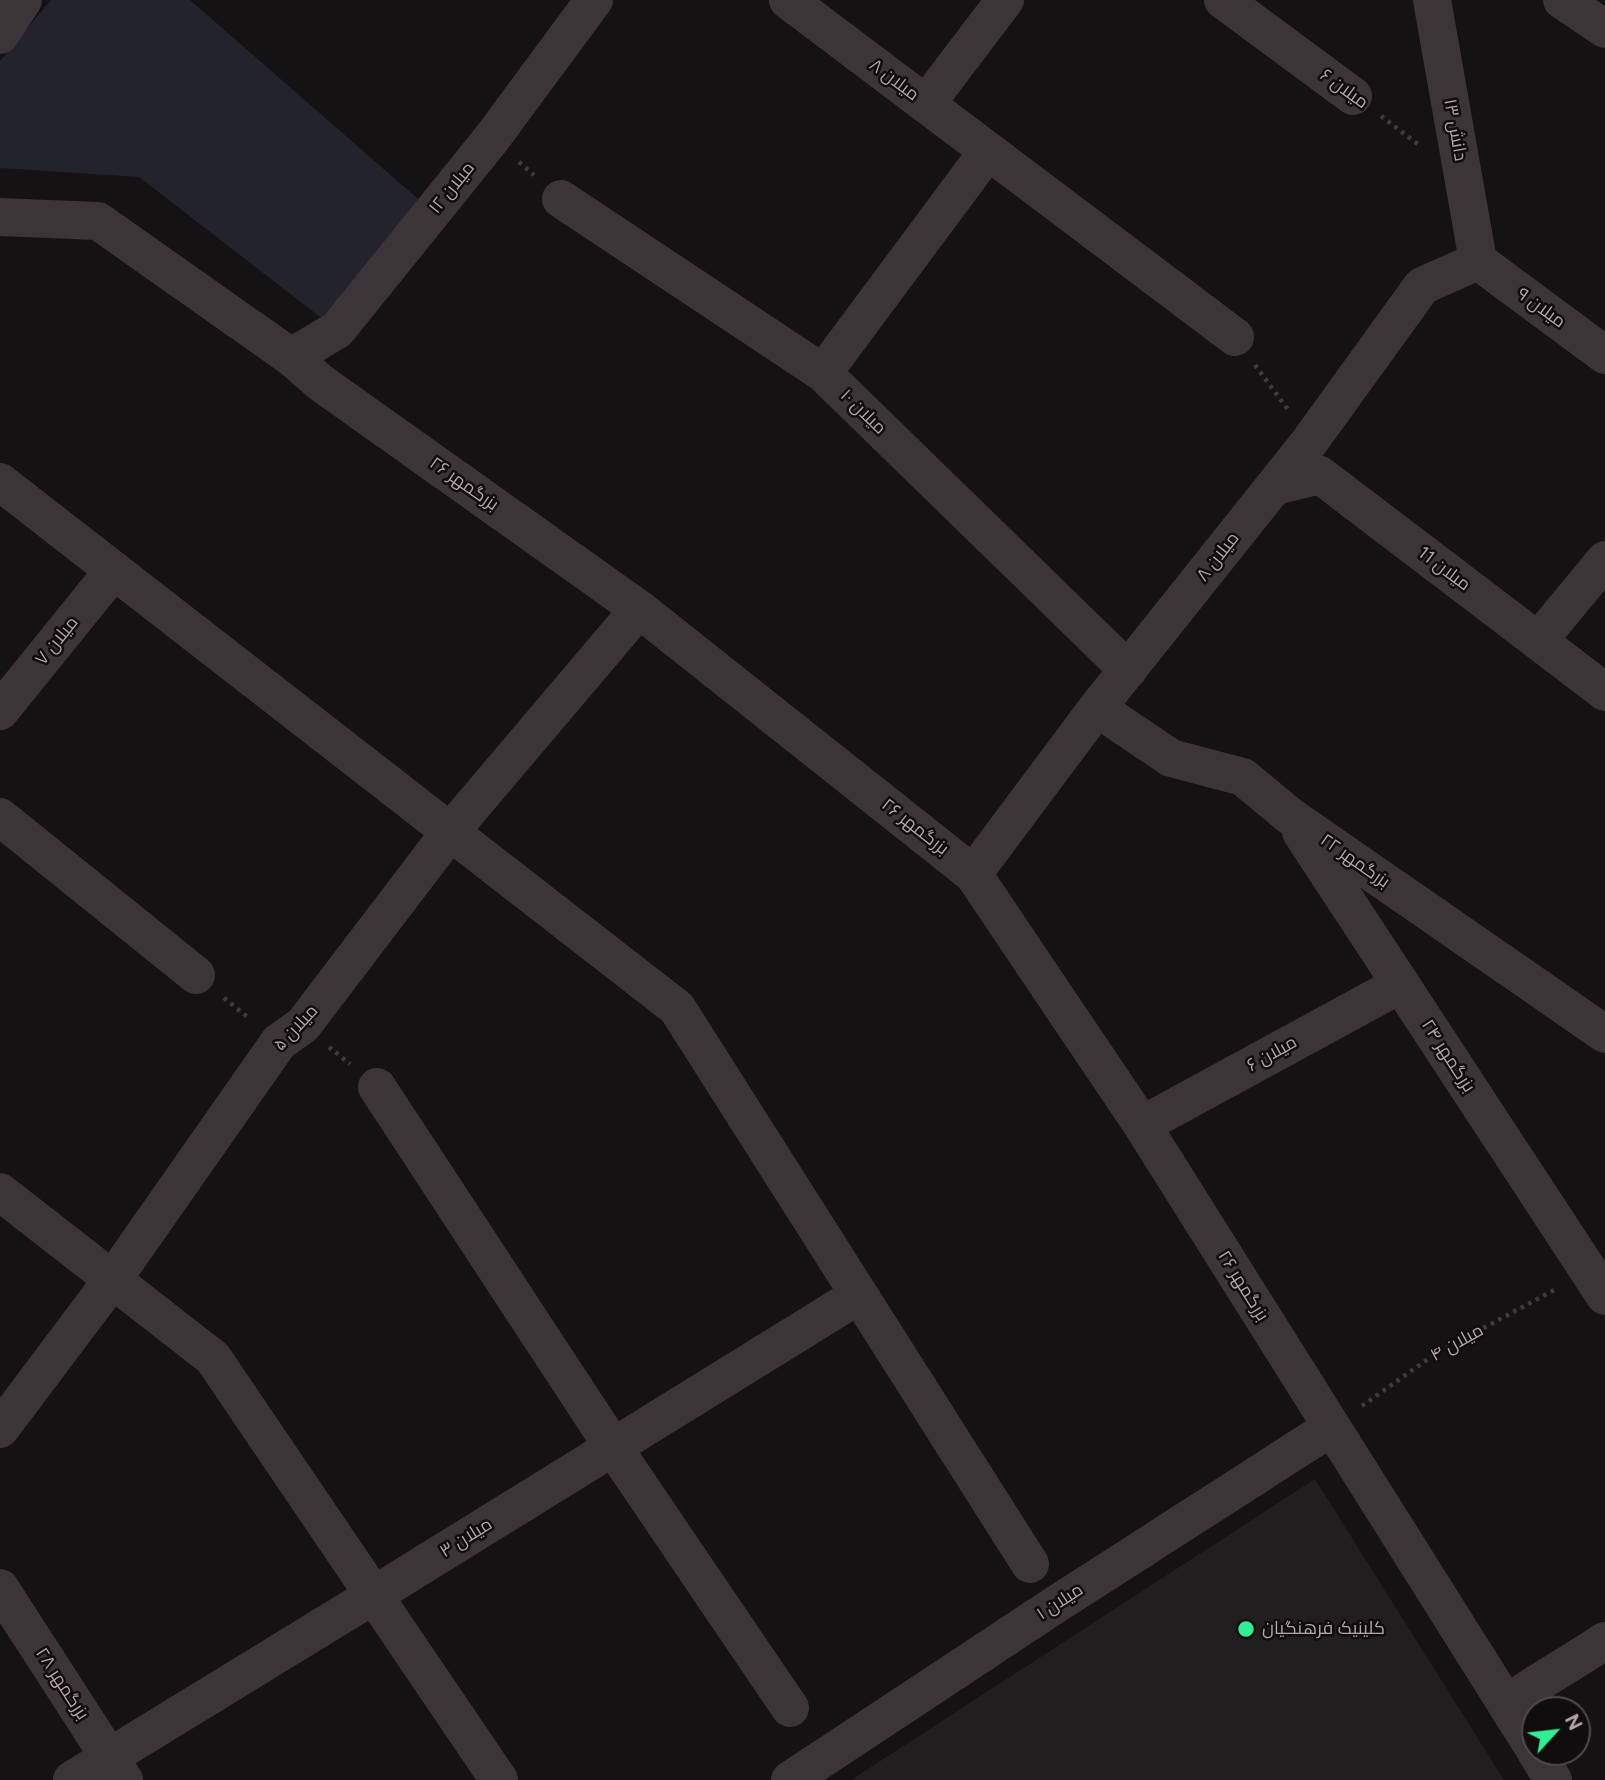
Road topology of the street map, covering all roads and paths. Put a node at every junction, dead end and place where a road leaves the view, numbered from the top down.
1 (23, 0) edge
2 (594, 0) edge
3 (788, 0) edge
4 (1005, 0) edge
5 (1223, 0) edge
6 (1432, 0) edge
7 (1562, 0) edge
8 (1605, 29) edge
9 (0, 35) edge
10 (1353, 96) joint
11 (926, 104) junction
12 (492, 138) junction
13 (1420, 145) dead end
14 (988, 151) junction
15 (561, 199) joint
16 (0, 217) edge
17 (1478, 261) junction
18 (1235, 337) joint
19 (1605, 355) edge
20 (291, 357) junction
21 (823, 373) junction
22 (1310, 440) junction
23 (0, 482) edge
24 (1275, 486) junction
25 (1605, 559) edge
26 (114, 570) junction
27 (639, 609) junction
28 (1538, 641) junction
29 (1128, 670) junction
30 (1605, 692) edge
31 (1097, 708) junction
32 (0, 711) edge
33 (1290, 816) junction
34 (0, 817) edge
35 (450, 832) junction
36 (973, 874) junction
37 (197, 975) joint
38 (1401, 984) junction
39 (291, 1034) junction
40 (1605, 1034) edge
41 (377, 1087) joint
42 (1142, 1125) junction
43 (0, 1192) edge
44 (113, 1279) junction
45 (1597, 1284) edge
46 (859, 1295) junction
47 (1332, 1427) junction
48 (0, 1429) edge
49 (613, 1447) junction
50 (1030, 1564) dead end
51 (0, 1588) edge
52 (374, 1595) junction
53 (1605, 1641) edge
54 (1506, 1703) junction
55 (790, 1708) dead end
56 (1521, 1728) edge
57 (117, 1768) edge
58 (72, 1780) edge
59 (499, 1780) edge
60 (790, 1780) edge

1 - 9 street
2 - 12 street, میلان ۱۲
3 - 11 street, میلان ۸
4 - 11 street
5 - 10 street, میلان ۶
6 - 17 street, دانش ۱۳
7 - 8 street
10 - 13 path, میلان ۶
11 - 14 street, میلان ۸
12 - 15 path
12 - 20 street, میلان ۱۲
14 - 18 street, میلان ۸
14 - 21 street
15 - 21 street, میلان ۱۰
16 - 20 street, بزرگمهر ۲۶
17 - 19 street, میلان ۹
17 - 22 street, میلان ۸
18 - 22 path
20 - 27 street, بزرگمهر ۲۶
21 - 29 street, میلان ۱۰
22 - 24 street, میلان ۸
23 - 26 street
24 - 28 street, میلان 11
24 - 29 street, میلان ۸
25 - 28 street
26 - 32 street, میلان ۷
26 - 35 street
27 - 35 street, میلان ۵
27 - 36 street, بزرگمهر ۲۶
28 - 30 street, میلان 11
29 - 31 street, میلان ۸
31 - 33 street, بزرگمهر ۲۲
31 - 36 street, میلان ۸
33 - 38 street, بزرگمهر ۲۴
33 - 40 street, بزرگمهر ۲۲
34 - 37 street
35 - 39 street, میلان ۵
35 - 46 street
36 - 42 street, بزرگمهر ۲۶
37 - 39 path
38 - 42 street, میلان ۶
38 - 45 street, بزرگمهر ۲۴
39 - 41 path
39 - 44 street, میلان ۵
41 - 49 street
42 - 47 street, بزرگمهر ۲۶
43 - 44 street
44 - 48 street, میلان ۵
44 - 52 street
45 - 47 path, میلان ۴
46 - 49 street, میلان ۳
46 - 50 street
47 - 54 street, بزرگمهر ۲۶
47 - 60 street, میلان ۱
49 - 52 street, میلان ۳
49 - 55 street
51 - 57 street, بزرگمهر ۲۸
52 - 57 street, میلان ۳
52 - 59 street
53 - 54 street
54 - 56 street, بزرگمهر ۲۶
57 - 58 street, میلان ۳

